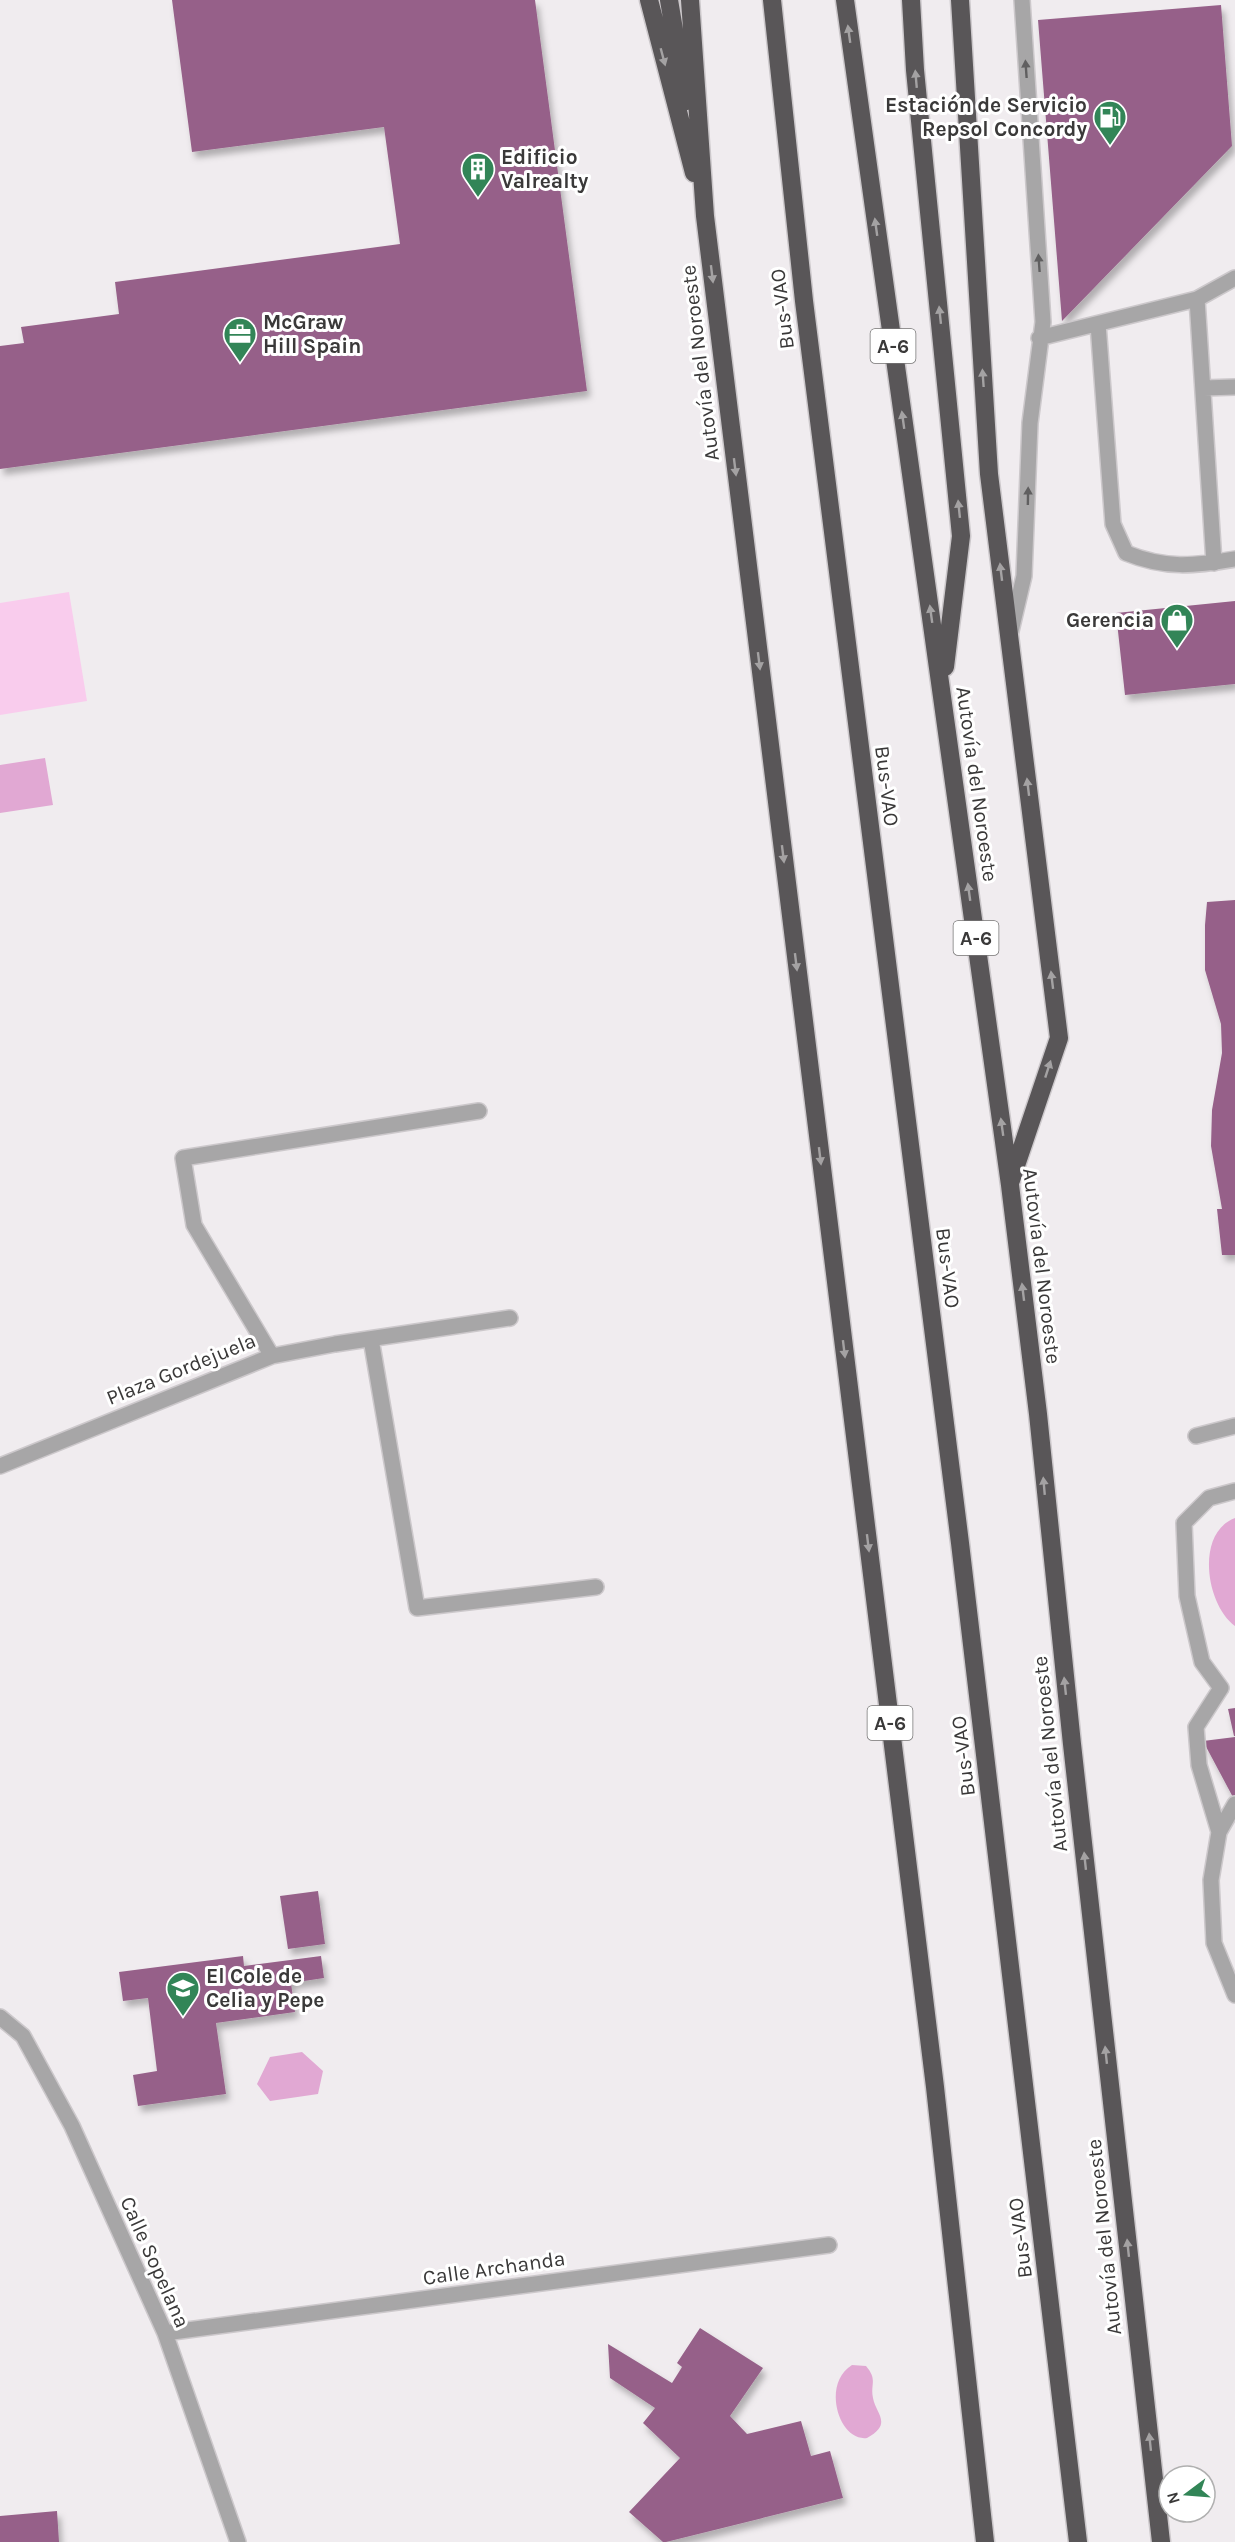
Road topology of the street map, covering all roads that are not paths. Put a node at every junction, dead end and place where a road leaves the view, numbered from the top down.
1 (649, 0) edge
2 (669, 0) edge
3 (690, 0) edge
4 (772, 0) edge
5 (844, 0) edge
6 (911, 0) edge
7 (960, 0) edge
8 (1022, 0) edge
9 (705, 216) junction
10 (1235, 278) edge
11 (1197, 299) junction
12 (1054, 306) dead end
13 (1043, 322) junction
14 (1098, 324) junction
15 (1039, 338) junction
16 (1235, 387) edge
17 (1204, 388) junction
18 (1235, 559) edge
19 (1214, 563) junction
20 (1010, 637) junction
21 (942, 692) junction
22 (479, 1111) dead end
23 (1010, 1185) junction
24 (510, 1318) dead end
25 (371, 1339) junction
26 (272, 1356) junction
27 (1235, 1426) edge
28 (1196, 1436) dead end
29 (0, 1466) edge
30 (1235, 1491) edge
31 (596, 1587) dead end
32 (1228, 1688) edge
33 (1235, 1804) edge
34 (1219, 1832) junction
35 (1235, 1995) edge
36 (0, 2018) edge
37 (829, 2245) dead end
38 (165, 2333) junction
39 (238, 2542) edge
40 (985, 2542) edge
41 (1078, 2542) edge
42 (1161, 2542) edge

1 -> 9 highway
2 - 9 highway
3 - 9 highway, Autovía del Noroeste / A-6
4 - 41 highway, Bus-VAO
21 -> 5 highway, Autovía del Noroeste / A-6
21 -> 6 highway
20 -> 7 highway
13 -> 8 street
9 -> 40 highway, Autovía del Noroeste / A-6
10 - 11 street
11 - 14 street
11 - 17 street
12 - 13 street
13 - 15 street
14 - 15 street
14 - 19 street
20 -> 15 street
16 - 17 street
17 - 19 street
18 - 19 street
23 -> 20 highway
23 -> 21 highway, Autovía del Noroeste / A-6
22 - 26 street, Plaza Gordejuela
42 -> 23 highway, Autovía del Noroeste / A-6
24 - 25 street
25 - 26 street
25 - 31 street
26 - 29 street, Plaza Gordejuela
27 - 28 street
30 - 32 street
32 - 34 street
33 - 34 street
34 - 35 street
36 - 38 street, Calle Sopelana
37 - 38 street, Calle Archanda
38 - 39 street, Calle Sopelana

